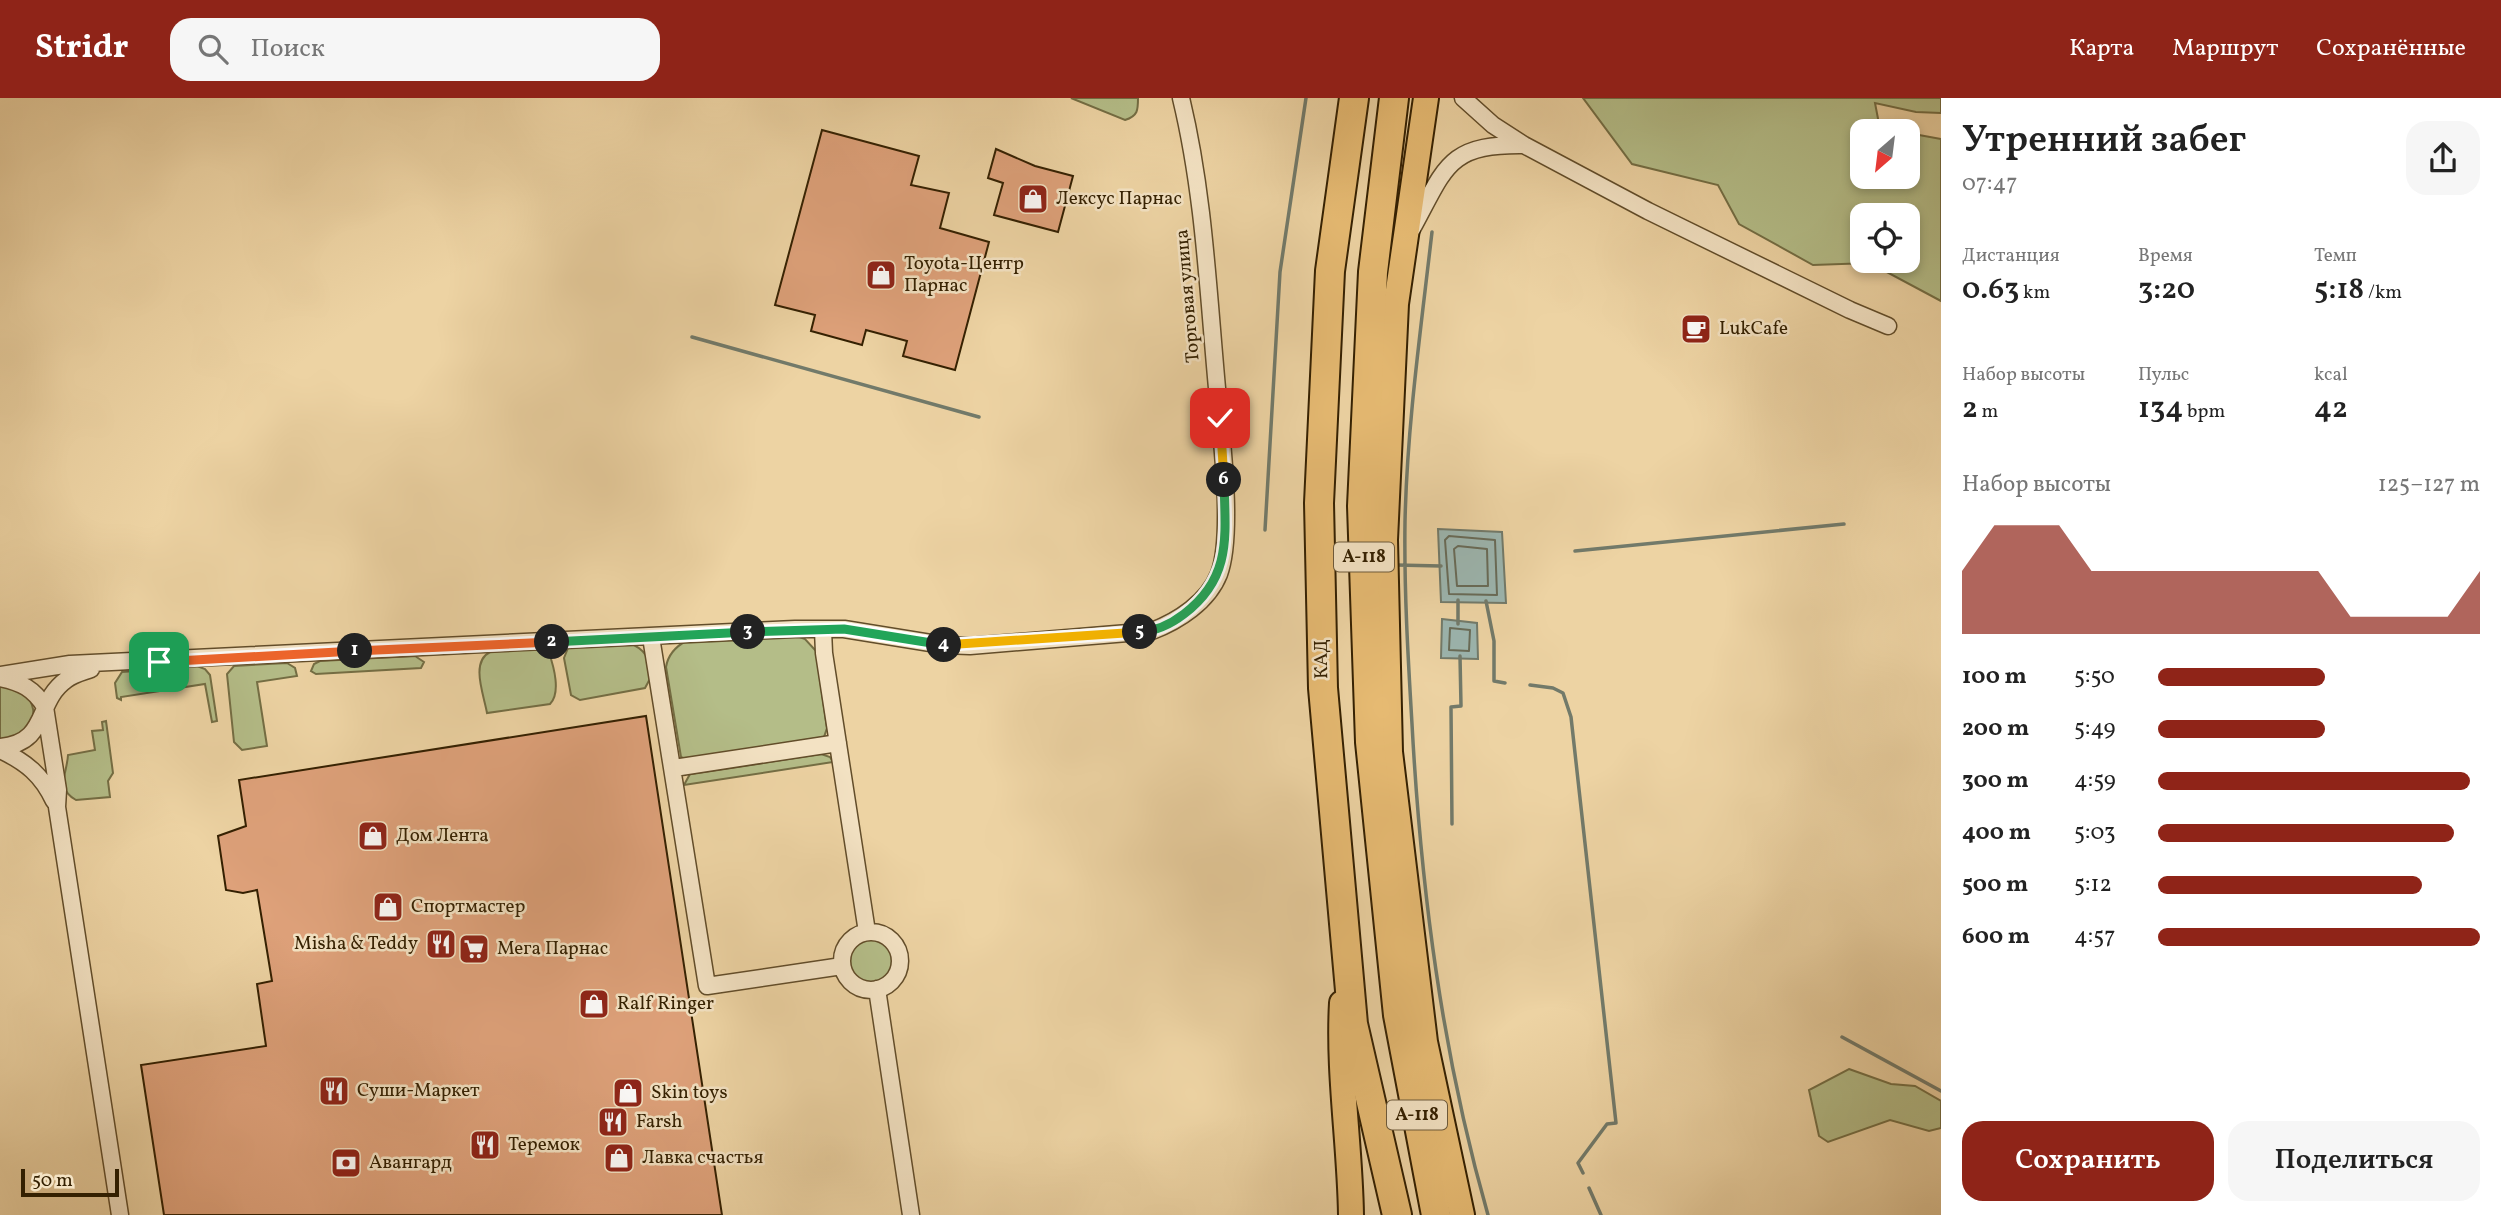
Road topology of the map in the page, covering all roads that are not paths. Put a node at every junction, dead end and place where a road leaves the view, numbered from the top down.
1 (1181, 98) edge
2 (1354, 98) edge
3 (1394, 98) edge
4 (1426, 98) edge
5 (1463, 98) edge
6 (1524, 145) junction
7 (1404, 243) junction
8 (1888, 326) dead end
9 (823, 629) junction
10 (651, 637) junction
11 (104, 664) junction
12 (0, 677) edge
13 (46, 708) junction
14 (838, 743) junction
15 (0, 749) edge
16 (674, 768) junction
17 (57, 807) junction
18 (867, 932) junction
19 (1345, 954) junction
20 (842, 966) junction
21 (877, 989) junction
22 (120, 1215) edge
23 (911, 1215) edge
24 (1351, 1215) edge
25 (1397, 1215) edge
26 (1436, 1215) edge
27 (1462, 1215) edge

1 - 9 street, Торговая улица
2 - 19 highway, КАД / А-118
3 - 26 highway, А-118
4 - 7 main road
5 - 6 street
6 - 7 street
6 - 8 street
7 - 27 main road
9 - 10 street
9 - 14 street
10 - 11 street
10 - 16 street
11 - 12 street
11 - 13 street
12 - 13 street
13 - 15 street
13 - 17 street
14 - 16 street
14 - 18 street
15 - 17 street
16 - 20 street
17 - 22 street
18 - 20 street
18 - 21 street
19 - 24 main road
19 - 25 highway, КАД / А-118
20 - 21 street
21 - 23 street

